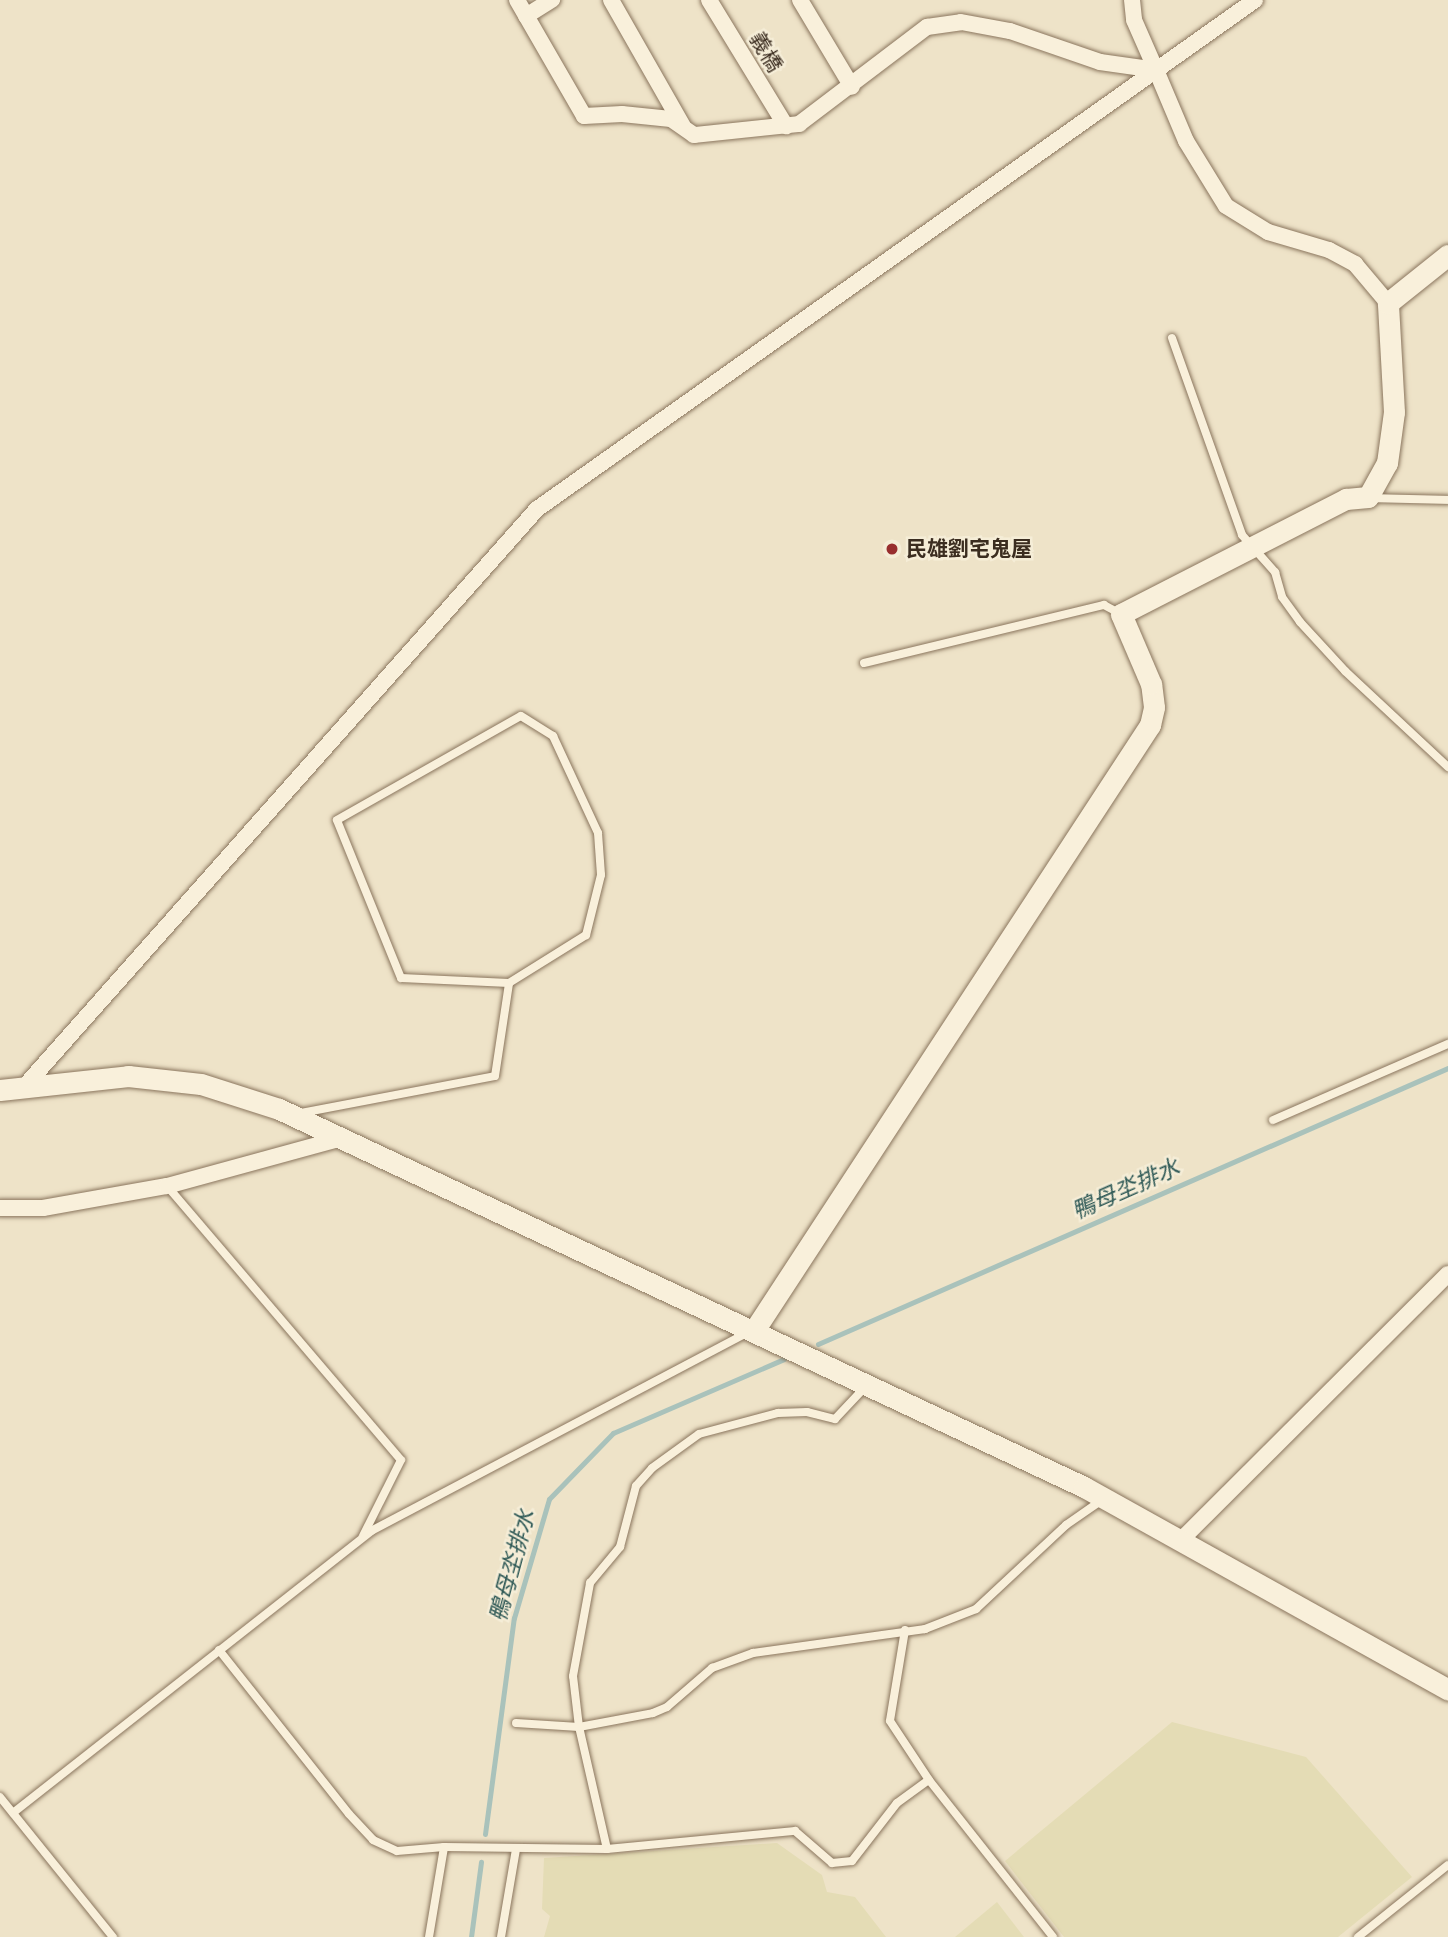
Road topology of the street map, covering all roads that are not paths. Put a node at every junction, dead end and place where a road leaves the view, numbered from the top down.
1 (517, 0) edge
2 (552, 0) edge
3 (611, 0) edge
4 (709, 0) edge
5 (800, 0) edge
6 (1132, 0) edge
7 (1255, 0) edge
8 (526, 16) junction
9 (1156, 70) junction
10 (852, 87) junction
11 (786, 126) junction
12 (684, 128) junction
13 (1448, 255) edge
14 (1388, 303) junction
15 (1172, 338) dead end
16 (1368, 497) junction
17 (1448, 500) edge
18 (1254, 547) junction
19 (1121, 614) junction
20 (864, 663) dead end
21 (1448, 767) edge
22 (509, 983) junction
23 (1448, 1044) edge
24 (24, 1087) junction
25 (0, 1090) edge
26 (291, 1115) junction
27 (1273, 1120) dead end
28 (342, 1139) junction
29 (167, 1186) junction
30 (0, 1208) edge
31 (1448, 1274) edge
32 (755, 1329) junction
33 (868, 1384) junction
34 (1104, 1498) junction
35 (362, 1539) junction
36 (1180, 1541) junction
37 (905, 1630) junction
38 (219, 1650) junction
39 (1448, 1690) edge
40 (516, 1723) dead end
41 (579, 1727) junction
42 (929, 1780) junction
43 (0, 1797) edge
44 (13, 1814) junction
45 (444, 1847) junction
46 (516, 1849) junction
47 (607, 1849) junction
48 (1448, 1865) edge
49 (113, 1937) edge
50 (429, 1937) edge
51 (501, 1937) edge
52 (1053, 1937) edge
53 (1358, 1937) edge

1 - 8 street
2 - 8 street
3 - 12 street
4 - 11 street, 義橋
5 - 10 street
6 - 9 street
7 - 9 street
8 - 12 street
9 - 10 street
9 - 14 street
9 - 24 street
10 - 11 street
11 - 12 street
13 - 14 street
14 - 16 street
15 - 18 lane
16 - 17 lane
16 - 18 street
18 - 19 street
18 - 21 lane
19 - 20 lane
19 - 32 street
22 - 22 lane
22 - 26 lane
23 - 27 lane
24 - 25 street
24 - 26 street
26 - 28 street
28 - 29 street
28 - 32 street
29 - 30 street
29 - 35 lane
31 - 36 street
32 - 33 street
32 - 35 lane
33 - 34 street
33 - 41 lane
34 - 36 street
34 - 37 lane
35 - 38 lane
36 - 39 street
37 - 41 lane
37 - 42 lane
38 - 44 lane
38 - 45 lane
40 - 41 lane
41 - 47 lane
42 - 47 lane
42 - 52 lane
43 - 44 lane
44 - 49 lane
45 - 46 lane
45 - 50 lane
46 - 47 lane
46 - 51 lane
48 - 53 lane

